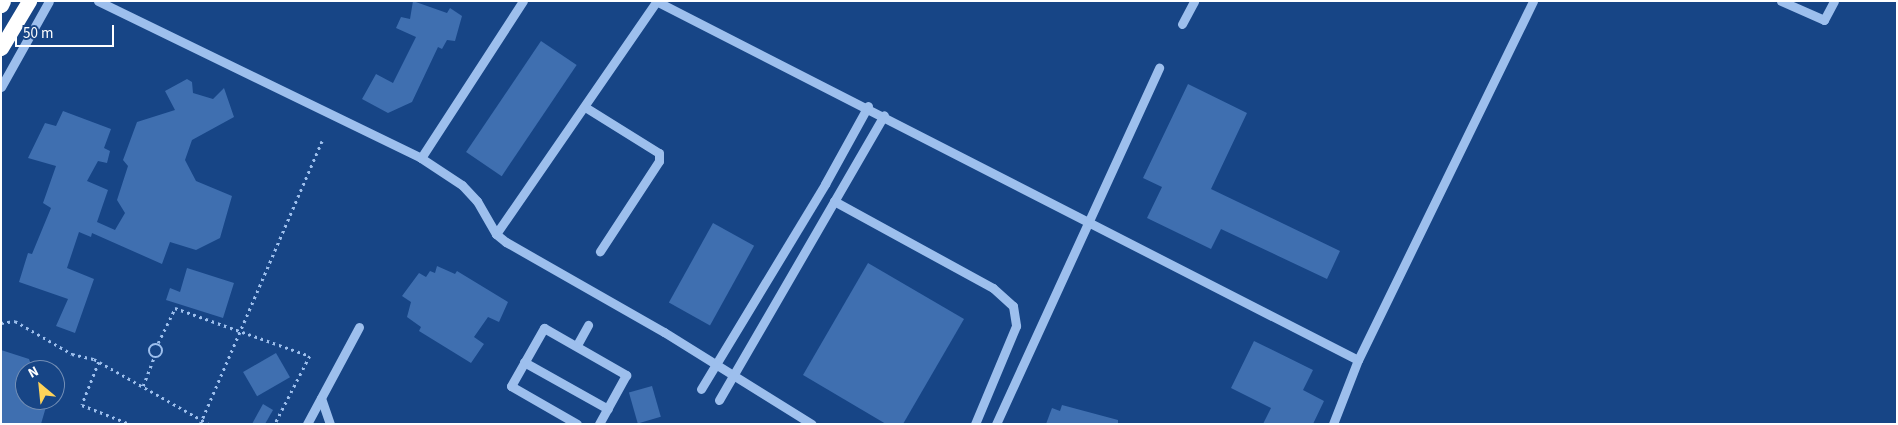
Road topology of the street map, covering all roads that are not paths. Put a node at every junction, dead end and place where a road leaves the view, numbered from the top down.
1 (3, 1) edge
2 (29, 1) edge
3 (49, 1) edge
4 (523, 1) edge
5 (656, 1) edge
6 (1194, 1) edge
7 (1533, 1) edge
8 (1781, 1) edge
9 (1834, 1) edge
10 (103, 3) edge
11 (1, 5) edge
12 (1182, 24) dead end
13 (1, 48) edge
14 (1159, 68) dead end
15 (1, 87) edge
16 (868, 106) junction
17 (585, 107) junction
18 (884, 115) junction
19 (421, 158) junction
20 (830, 174) junction
21 (845, 182) junction
22 (834, 201) junction
23 (1088, 221) junction
24 (496, 234) junction
25 (600, 251) dead end
26 (588, 325) dead end
27 (359, 327) dead end
28 (577, 345) junction
29 (1358, 360) junction
30 (524, 362) junction
31 (716, 364) junction
32 (732, 374) junction
33 (701, 389) dead end
34 (321, 398) junction
35 (719, 400) dead end
36 (608, 409) junction
37 (307, 424) edge
38 (330, 424) edge
39 (577, 424) edge
40 (599, 424) edge
41 (812, 424) edge
42 (975, 424) edge
43 (996, 424) edge
44 (1333, 424) edge

1 - 11 highway
2 - 13 highway
3 - 15 street
4 - 19 street
5 - 16 street
5 - 17 street
6 - 12 street
7 - 29 street
8 - 9 street
10 - 19 street
14 - 23 street
16 - 18 street
16 - 20 street
17 - 24 street
17 - 25 street
18 - 21 street
18 - 23 street
19 - 24 street
20 - 21 street
20 - 31 street
21 - 22 street
22 - 32 street
22 - 42 street
23 - 29 street
23 - 43 street
24 - 31 street
26 - 28 street
27 - 34 street
28 - 30 street
28 - 36 street
29 - 44 street
30 - 36 street
30 - 39 street
31 - 32 street
31 - 33 street
32 - 35 street
32 - 41 street
34 - 37 street
34 - 38 street
36 - 40 street

